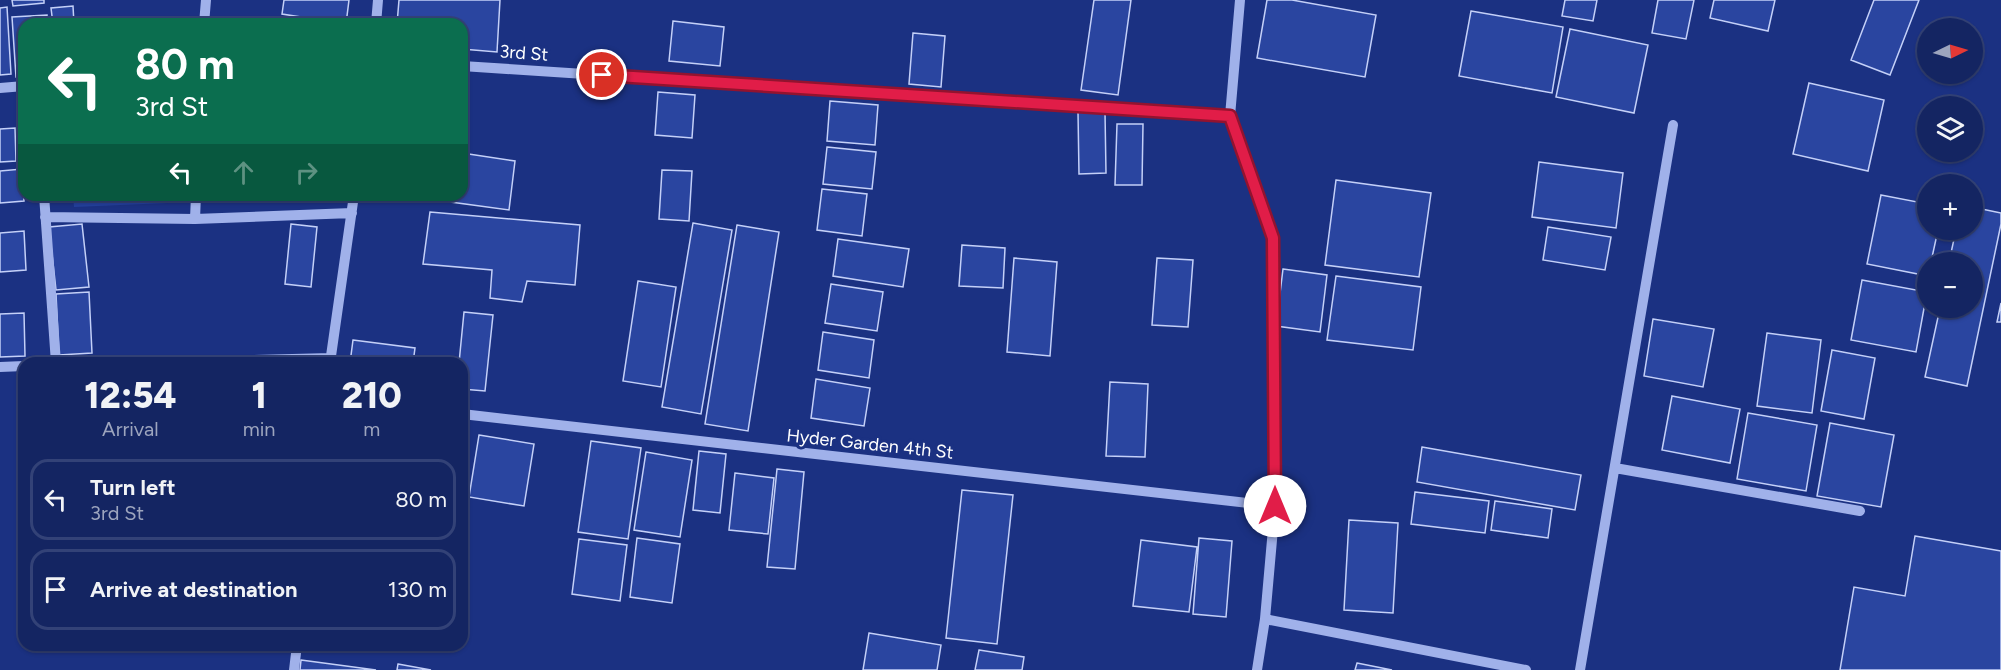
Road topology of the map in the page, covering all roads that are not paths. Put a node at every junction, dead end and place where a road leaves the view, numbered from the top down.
1 (206, 0) edge
2 (378, 0) edge
3 (1240, 0) edge
4 (204, 18) edge
5 (376, 18) edge
6 (468, 66) edge
7 (18, 86) edge
8 (0, 88) edge
9 (1230, 116) junction
10 (1673, 125) dead end
11 (44, 201) edge
12 (196, 201) edge
13 (353, 201) edge
14 (352, 213) junction
15 (45, 217) junction
16 (195, 219) junction
17 (56, 357) edge
18 (330, 357) edge
19 (18, 366) edge
20 (0, 367) edge
21 (468, 415) edge
22 (1615, 468) junction
23 (1275, 506) junction
24 (1860, 511) dead end
25 (1265, 619) junction
26 (296, 651) edge
27 (294, 670) edge
28 (1257, 670) edge
29 (1526, 670) edge
30 (1580, 670) edge

1 - 4 street
2 - 5 street
3 - 9 street
6 - 9 street, 3rd St
7 - 8 street
9 - 23 street
10 - 22 street
11 - 15 street
12 - 16 street
13 - 14 street
14 - 16 street
14 - 18 street
15 - 16 street
15 - 17 street
19 - 20 street
21 - 23 street, Hyder Garden 4th St
22 - 24 street
22 - 30 street
23 - 25 street
25 - 28 street
25 - 29 street
26 - 27 street

